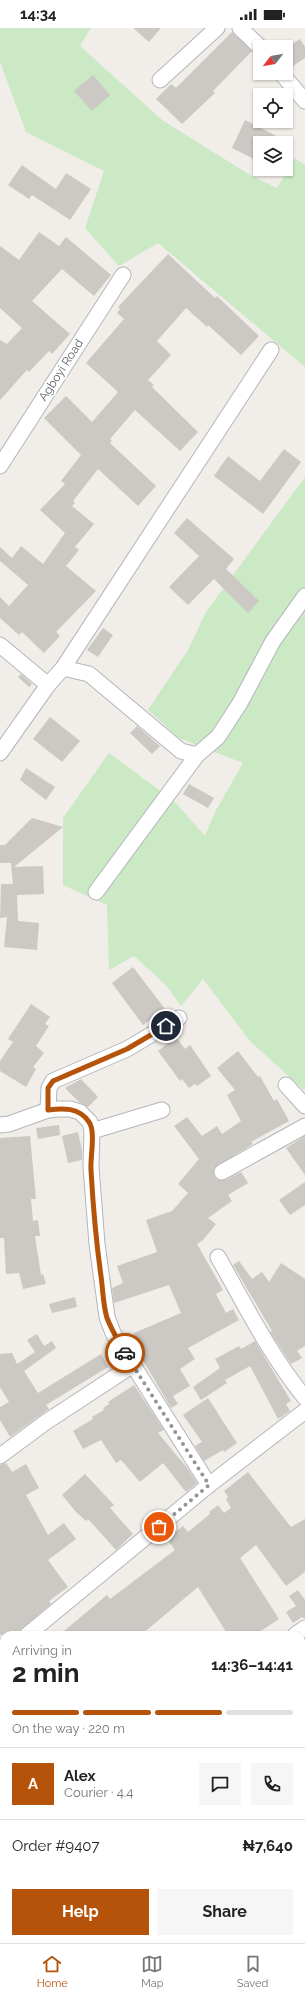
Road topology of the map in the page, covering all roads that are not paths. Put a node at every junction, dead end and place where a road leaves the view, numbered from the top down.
1 (216, 28) edge
2 (240, 28) edge
3 (253, 40) edge
4 (160, 80) dead end
5 (287, 80) edge
6 (305, 101) edge
7 (123, 275) dead end
8 (271, 350) dead end
9 (0, 466) edge
10 (305, 596) edge
11 (0, 644) edge
12 (63, 668) junction
13 (48, 685) junction
14 (0, 753) edge
15 (197, 755) junction
16 (96, 892) dead end
17 (179, 1018) dead end
18 (286, 1085) dead end
19 (305, 1106) edge
20 (48, 1110) junction
21 (162, 1110) dead end
22 (0, 1125) edge
23 (305, 1126) edge
24 (92, 1131) junction
25 (222, 1172) dead end
26 (218, 1257) dead end
27 (133, 1365) junction
28 (305, 1398) edge
29 (305, 1411) edge
30 (0, 1456) edge
31 (209, 1485) junction
32 (32, 1631) edge

1 - 4 street
2 - 3 street
5 - 6 street
7 - 9 street, Agboyi Road
8 - 12 street
10 - 15 street
11 - 13 street
12 - 13 street
12 - 15 street
13 - 14 street
15 - 16 street
17 - 20 street
18 - 19 street
20 - 22 street
20 - 24 street
21 - 24 street
23 - 25 street
24 - 27 street
26 - 28 street
27 - 30 street
27 - 31 street
29 - 31 street
31 - 32 street

